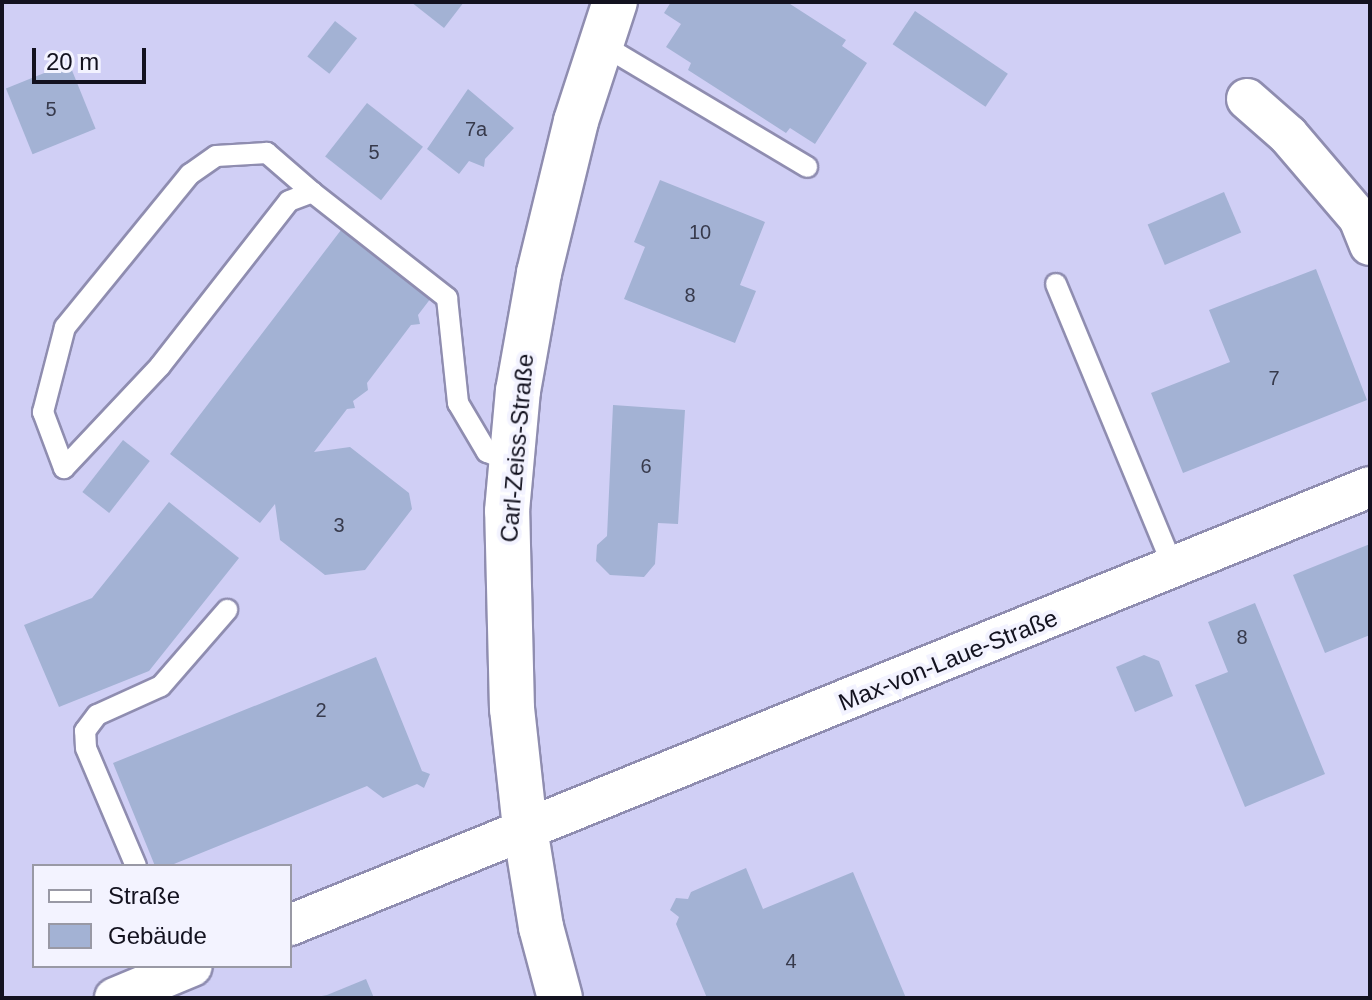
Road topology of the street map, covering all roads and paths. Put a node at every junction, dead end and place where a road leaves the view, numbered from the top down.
1 (615, 2) edge
2 (601, 44) junction
3 (1247, 99) dead end
4 (807, 167) dead end
5 (312, 192) junction
6 (1370, 245) edge
7 (1056, 284) dead end
8 (511, 461) junction
9 (1370, 487) edge
10 (1174, 569) junction
11 (227, 610) dead end
12 (525, 828) junction
13 (135, 864) edge
14 (292, 924) edge
15 (183, 968) edge
16 (115, 998) edge
17 (560, 998) edge

1 - 2 street, Carl-Zeiss-Straße
2 - 4 lane
2 - 8 street, Carl-Zeiss-Straße
3 - 6 street
5 - 5 lane
5 - 8 lane
7 - 10 lane
8 - 12 street, Carl-Zeiss-Straße
9 - 10 street, Max-von-Laue-Straße
10 - 12 street, Max-von-Laue-Straße
11 - 13 lane
12 - 14 street, Max-von-Laue-Straße
12 - 17 street, Carl-Zeiss-Straße
15 - 16 street

